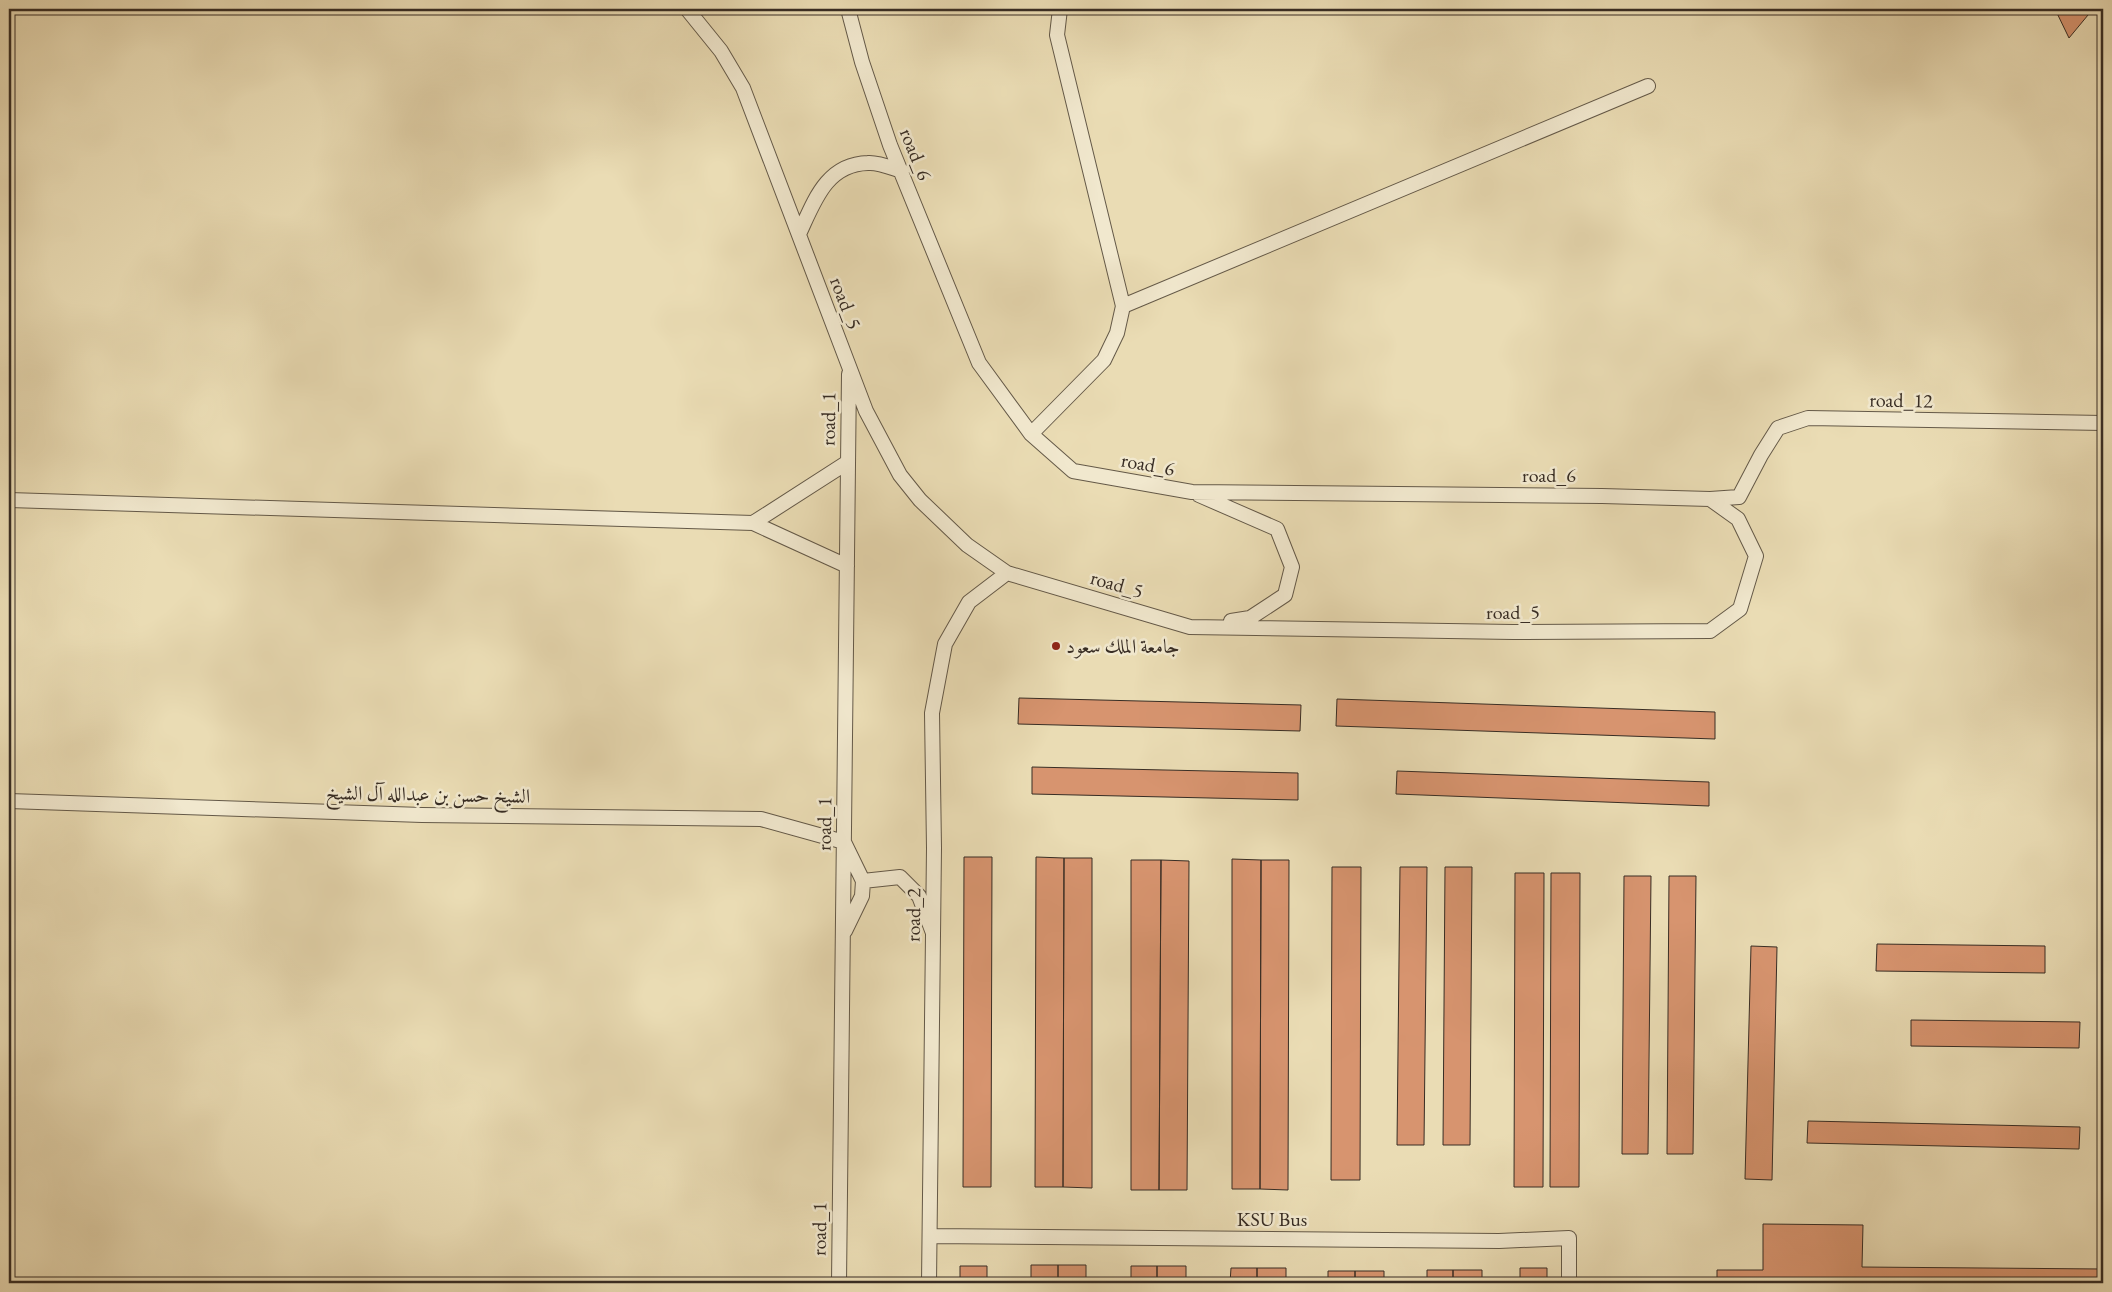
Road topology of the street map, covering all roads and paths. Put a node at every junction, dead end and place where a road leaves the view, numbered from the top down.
1 (688, 9) edge
2 (848, 9) edge
3 (1060, 9) edge
4 (1648, 86) dead end
5 (902, 171) junction
6 (799, 234) junction
7 (1122, 306) junction
8 (849, 366) junction
9 (2103, 423) edge
10 (1031, 434) junction
11 (848, 462) junction
12 (1192, 492) junction
13 (1739, 497) joint
14 (1710, 499) junction
15 (9, 500) edge
16 (753, 523) junction
17 (847, 566) junction
18 (1007, 573) junction
19 (1190, 627) junction
20 (9, 801) edge
21 (844, 842) junction
22 (863, 881) junction
23 (933, 933) junction
24 (843, 936) junction
25 (930, 1236) junction
26 (839, 1283) edge
27 (930, 1283) edge
28 (1569, 1283) edge

1 - 6 lane, road_5
2 - 5 lane, road_6
3 - 7 lane
4 - 7 lane
5 - 6 lane
5 - 10 lane, road_6
6 - 8 lane, road_5
7 - 10 lane
8 - 11 lane, road_1
8 - 18 lane, road_5
9 - 13 lane, road_12
10 - 12 lane, road_6
11 - 16 lane
11 - 17 lane, road_1
12 - 14 lane, road_6
12 - 19 lane
13 - 14 lane, road_6
14 - 19 lane, road_5
15 - 16 lane
16 - 17 lane
17 - 21 lane, road_1
18 - 19 lane, road_5
18 - 23 lane, road_2
20 - 21 lane, الشيخ حسن بن عبدالله آل الشيخ
21 - 22 lane
21 - 24 lane, road_1
22 - 23 lane
22 - 24 lane
23 - 25 lane, road_2
24 - 26 lane, road_1
25 - 27 lane, road_2
25 - 28 lane, KSU Bus

